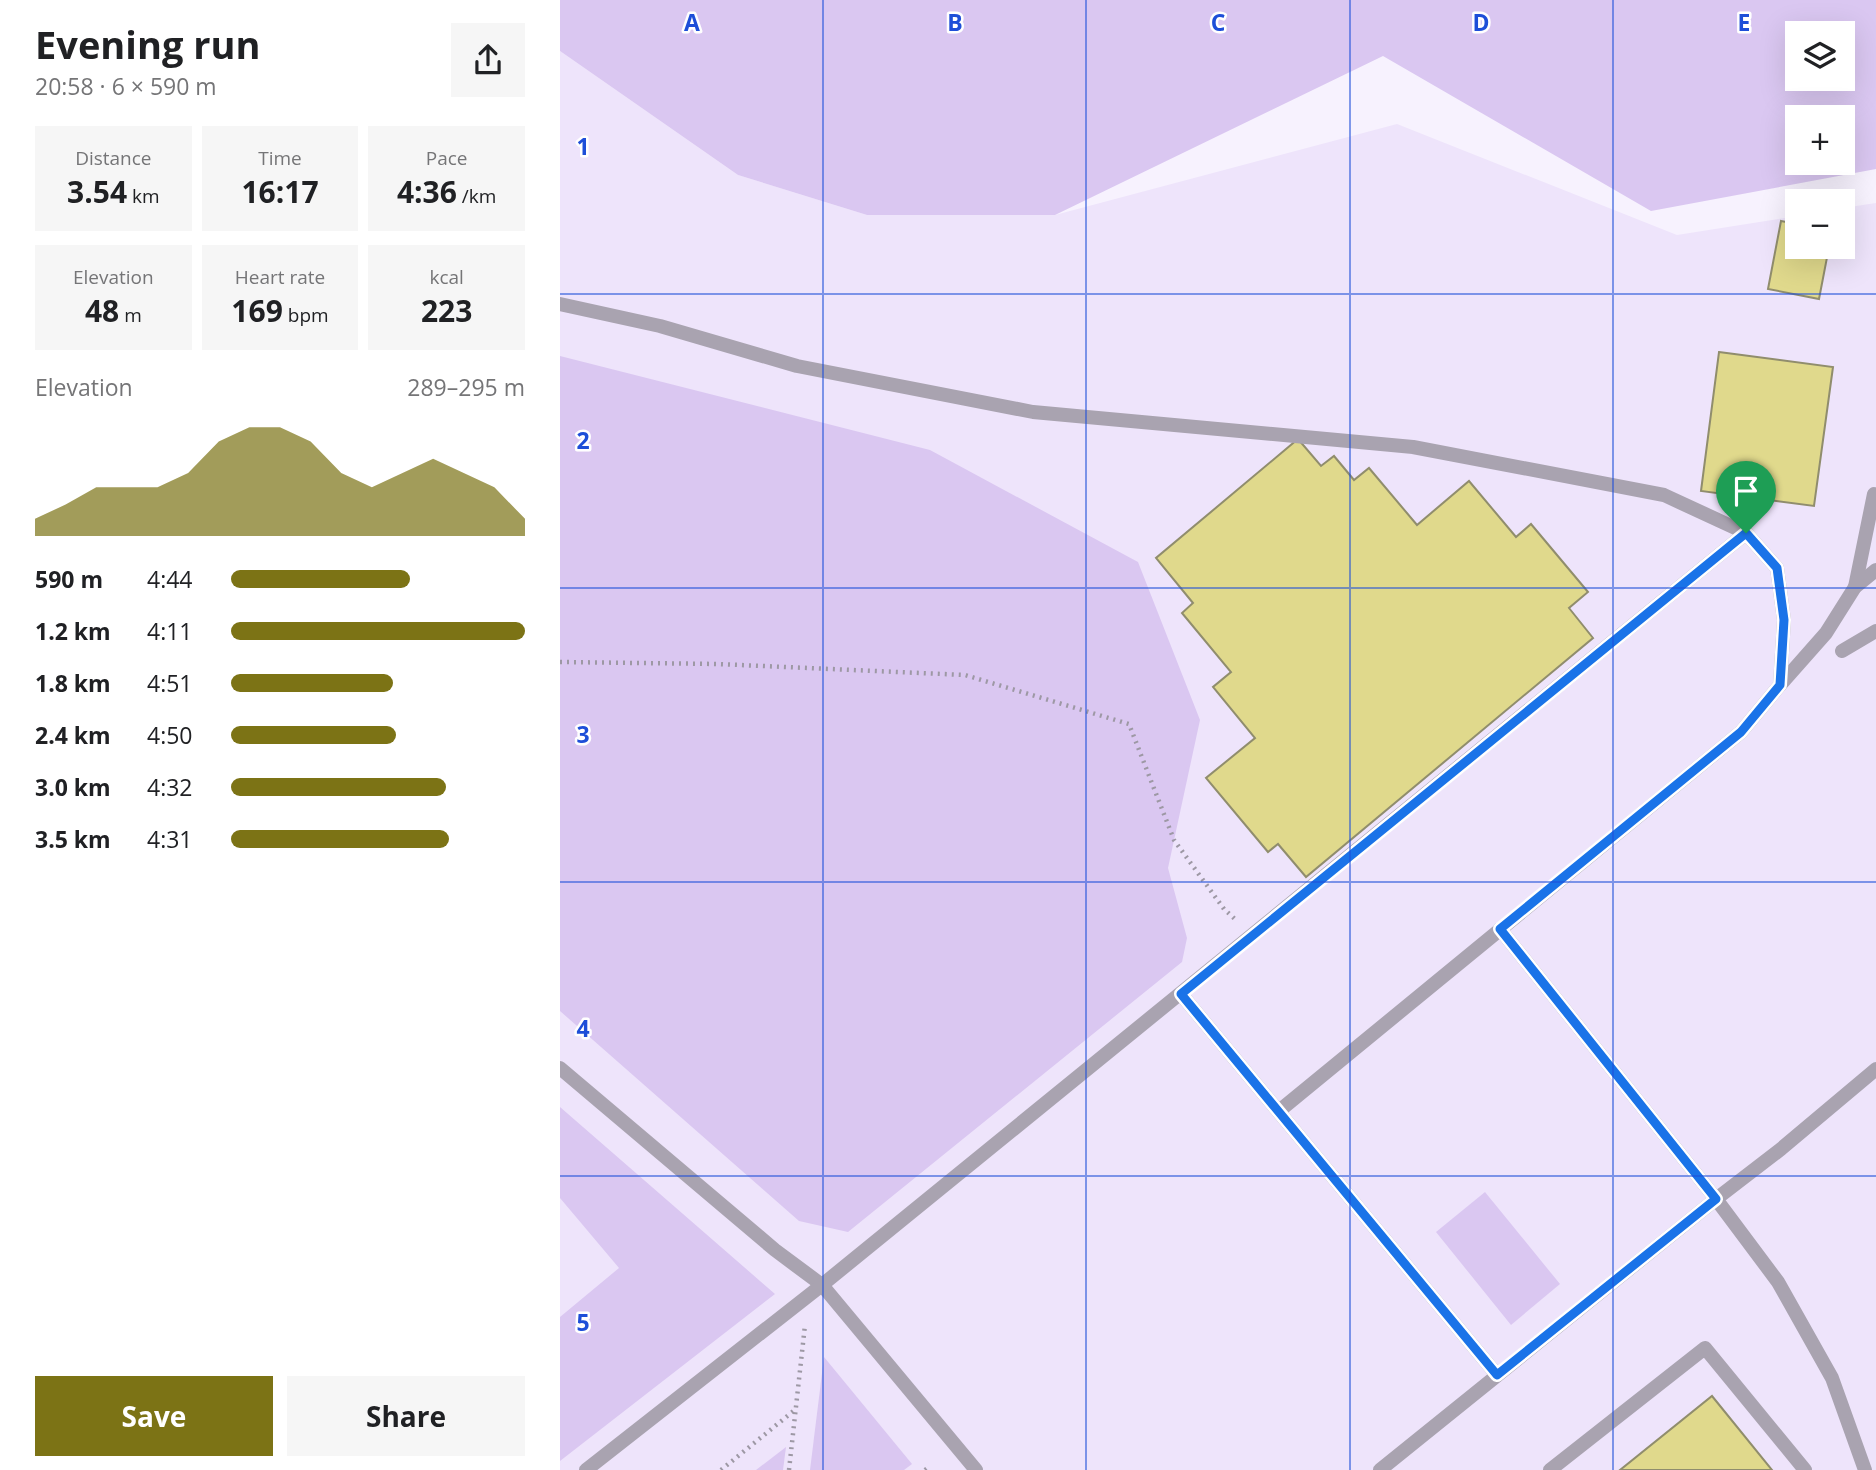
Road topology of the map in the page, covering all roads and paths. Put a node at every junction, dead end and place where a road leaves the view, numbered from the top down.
1 (560, 304) edge
2 (1874, 494) dead end
3 (1746, 533) junction
4 (1876, 570) edge
5 (1855, 587) junction
6 (1876, 631) edge
7 (1842, 651) dead end
8 (560, 662) edge
9 (1780, 685) junction
10 (1500, 929) junction
11 (1253, 936) junction
12 (1181, 994) junction
13 (560, 1068) edge
14 (1876, 1069) edge
15 (1279, 1111) junction
16 (1716, 1199) junction
17 (822, 1285) junction
18 (806, 1317) dead end
19 (1497, 1375) junction
20 (796, 1409) junction
21 (586, 1470) edge
22 (720, 1470) edge
23 (789, 1470) edge
24 (976, 1470) edge
25 (1380, 1470) edge
26 (1550, 1470) edge
27 (1805, 1470) edge
28 (1866, 1470) edge

1 - 3 lane
2 - 5 lane
3 - 9 lane
3 - 11 lane
4 - 5 lane
5 - 9 lane
6 - 7 lane
8 - 11 path
9 - 10 lane
10 - 15 lane
10 - 16 lane
11 - 12 lane
12 - 15 lane
12 - 17 lane
13 - 17 lane
14 - 16 lane
15 - 19 lane
16 - 19 lane
16 - 28 lane
17 - 21 lane
17 - 24 lane
18 - 20 path
19 - 25 lane
20 - 22 path
20 - 23 path
26 - 27 lane

